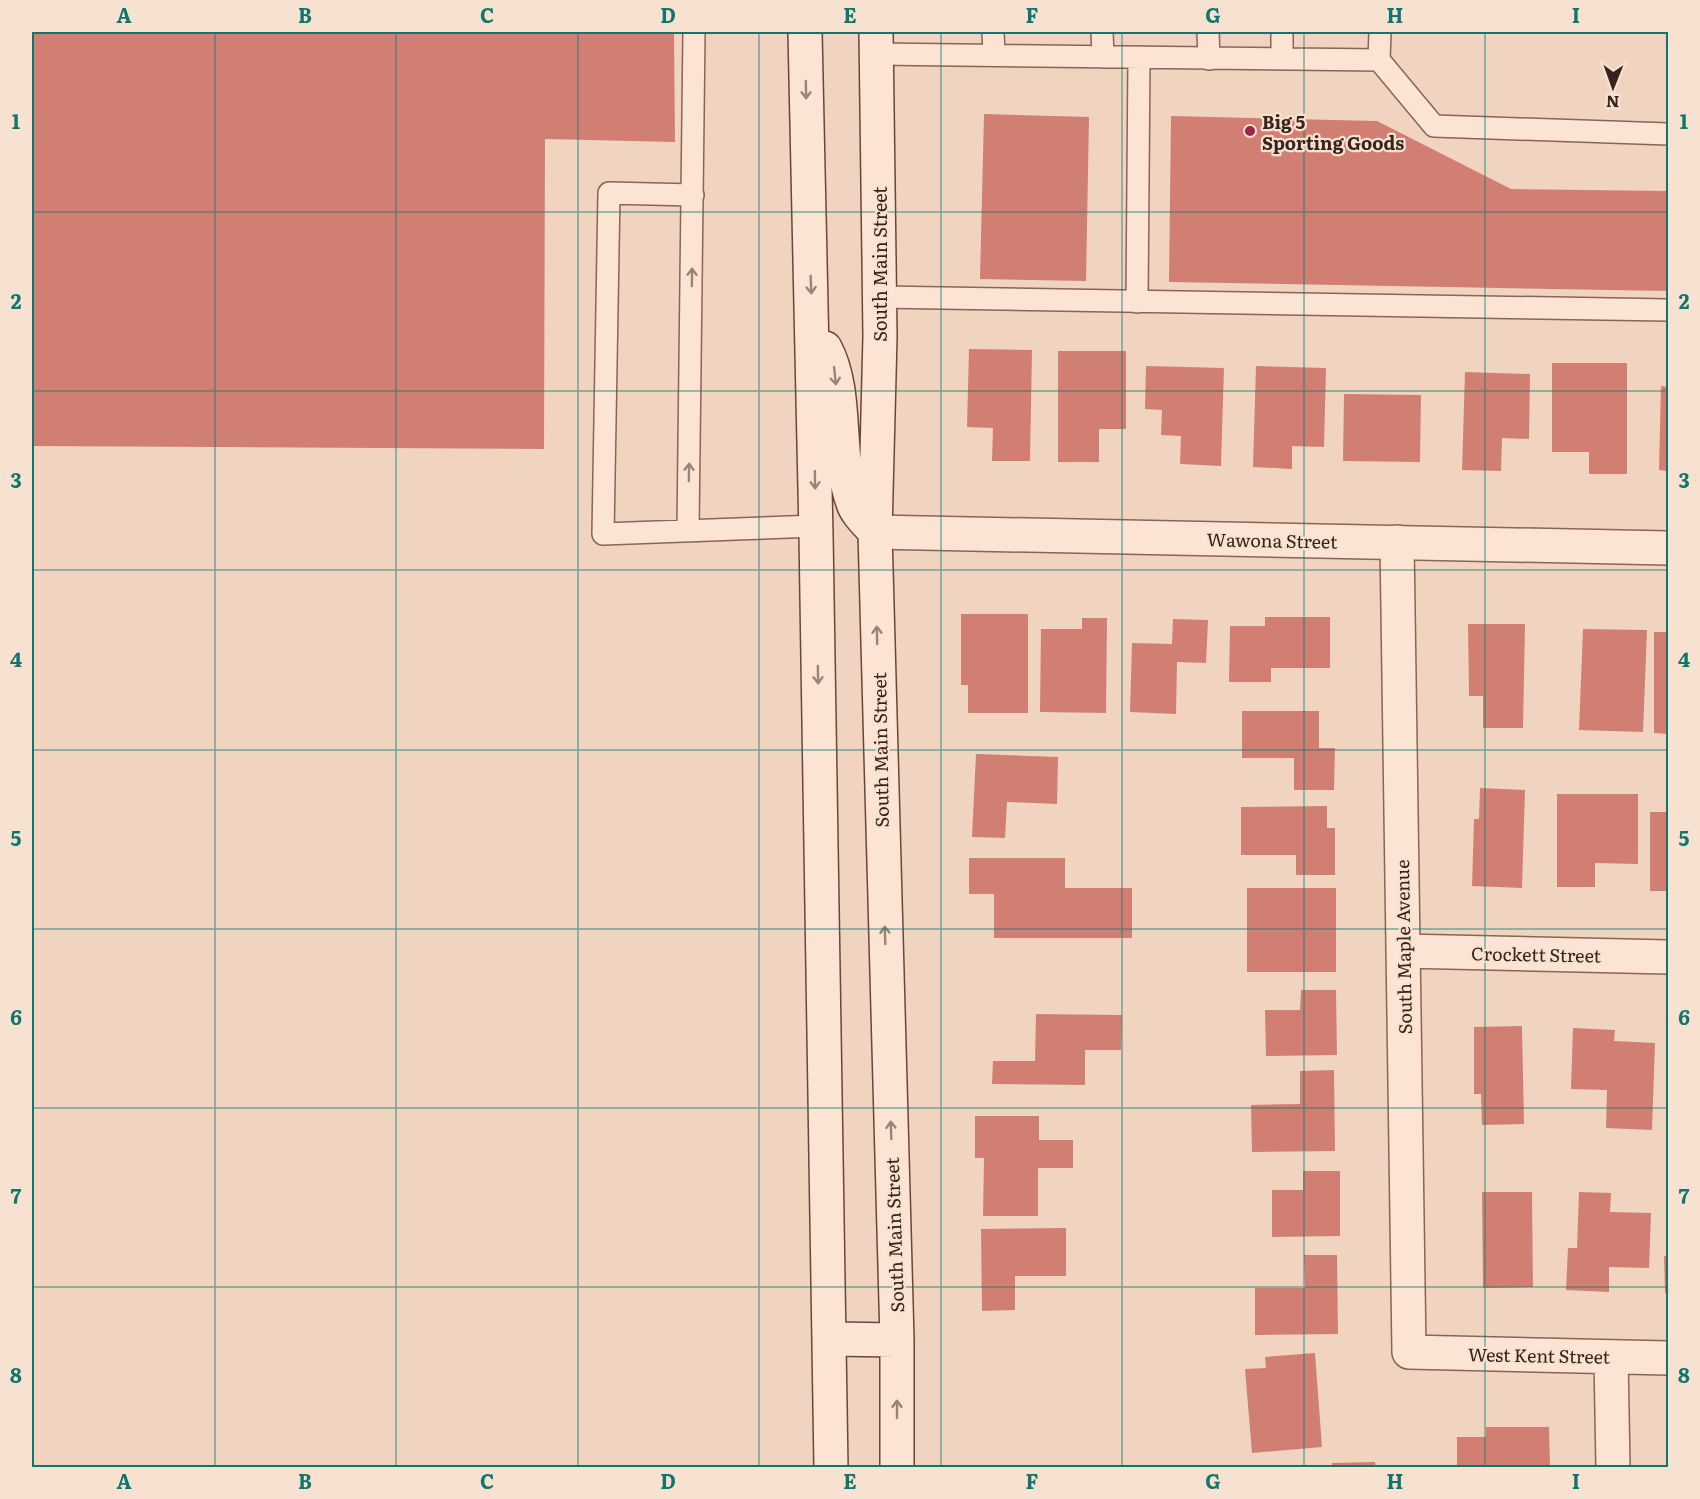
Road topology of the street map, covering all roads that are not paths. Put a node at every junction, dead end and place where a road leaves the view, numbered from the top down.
1 (694, 32) edge
2 (805, 32) edge
3 (993, 32) edge
4 (1102, 32) edge
5 (1208, 32) edge
6 (1282, 32) edge
7 (1380, 32) edge
8 (877, 43) edge
9 (994, 56) junction
10 (1103, 57) junction
11 (1139, 57) junction
12 (1209, 59) junction
13 (1282, 59) junction
14 (1380, 60) junction
15 (1668, 134) edge
16 (693, 195) junction
17 (880, 297) junction
18 (1137, 302) junction
19 (1668, 310) edge
20 (812, 323) junction
21 (816, 526) junction
22 (688, 530) junction
23 (875, 532) junction
24 (1397, 543) junction
25 (1668, 548) edge
26 (1403, 951) junction
27 (1668, 957) edge
28 (831, 1339) junction
29 (897, 1340) junction
30 (1409, 1352) joint
31 (1611, 1357) junction
32 (1668, 1358) edge
33 (831, 1467) edge
34 (897, 1467) edge
35 (1613, 1467) edge

1 - 16 lane
2 -> 20 main road
3 - 9 lane
4 - 10 lane
5 - 12 lane
6 - 13 lane
7 - 14 lane
8 - 9 lane
8 - 17 main road, South Main Street
9 - 10 lane
10 - 11 lane
11 - 12 lane
11 - 18 lane
12 - 13 lane
13 - 14 lane
14 - 15 lane
22 -> 16 lane
16 - 22 lane
17 - 18 lane
17 - 23 main road, South Main Street
18 - 19 lane
20 -> 21 main road
20 -> 23 main road
21 - 22 lane
21 -> 28 main road
23 - 24 main road, Wawona Street
29 -> 23 main road, South Main Street
24 - 25 main road, Wawona Street
24 - 26 main road, South Maple Avenue
26 - 27 main road, Crockett Street
26 - 30 main road, South Maple Avenue
28 - 29 main road
28 - 33 main road
34 -> 29 main road, South Main Street
30 - 31 main road, West Kent Street
31 - 32 main road, West Kent Street
31 - 35 main road

